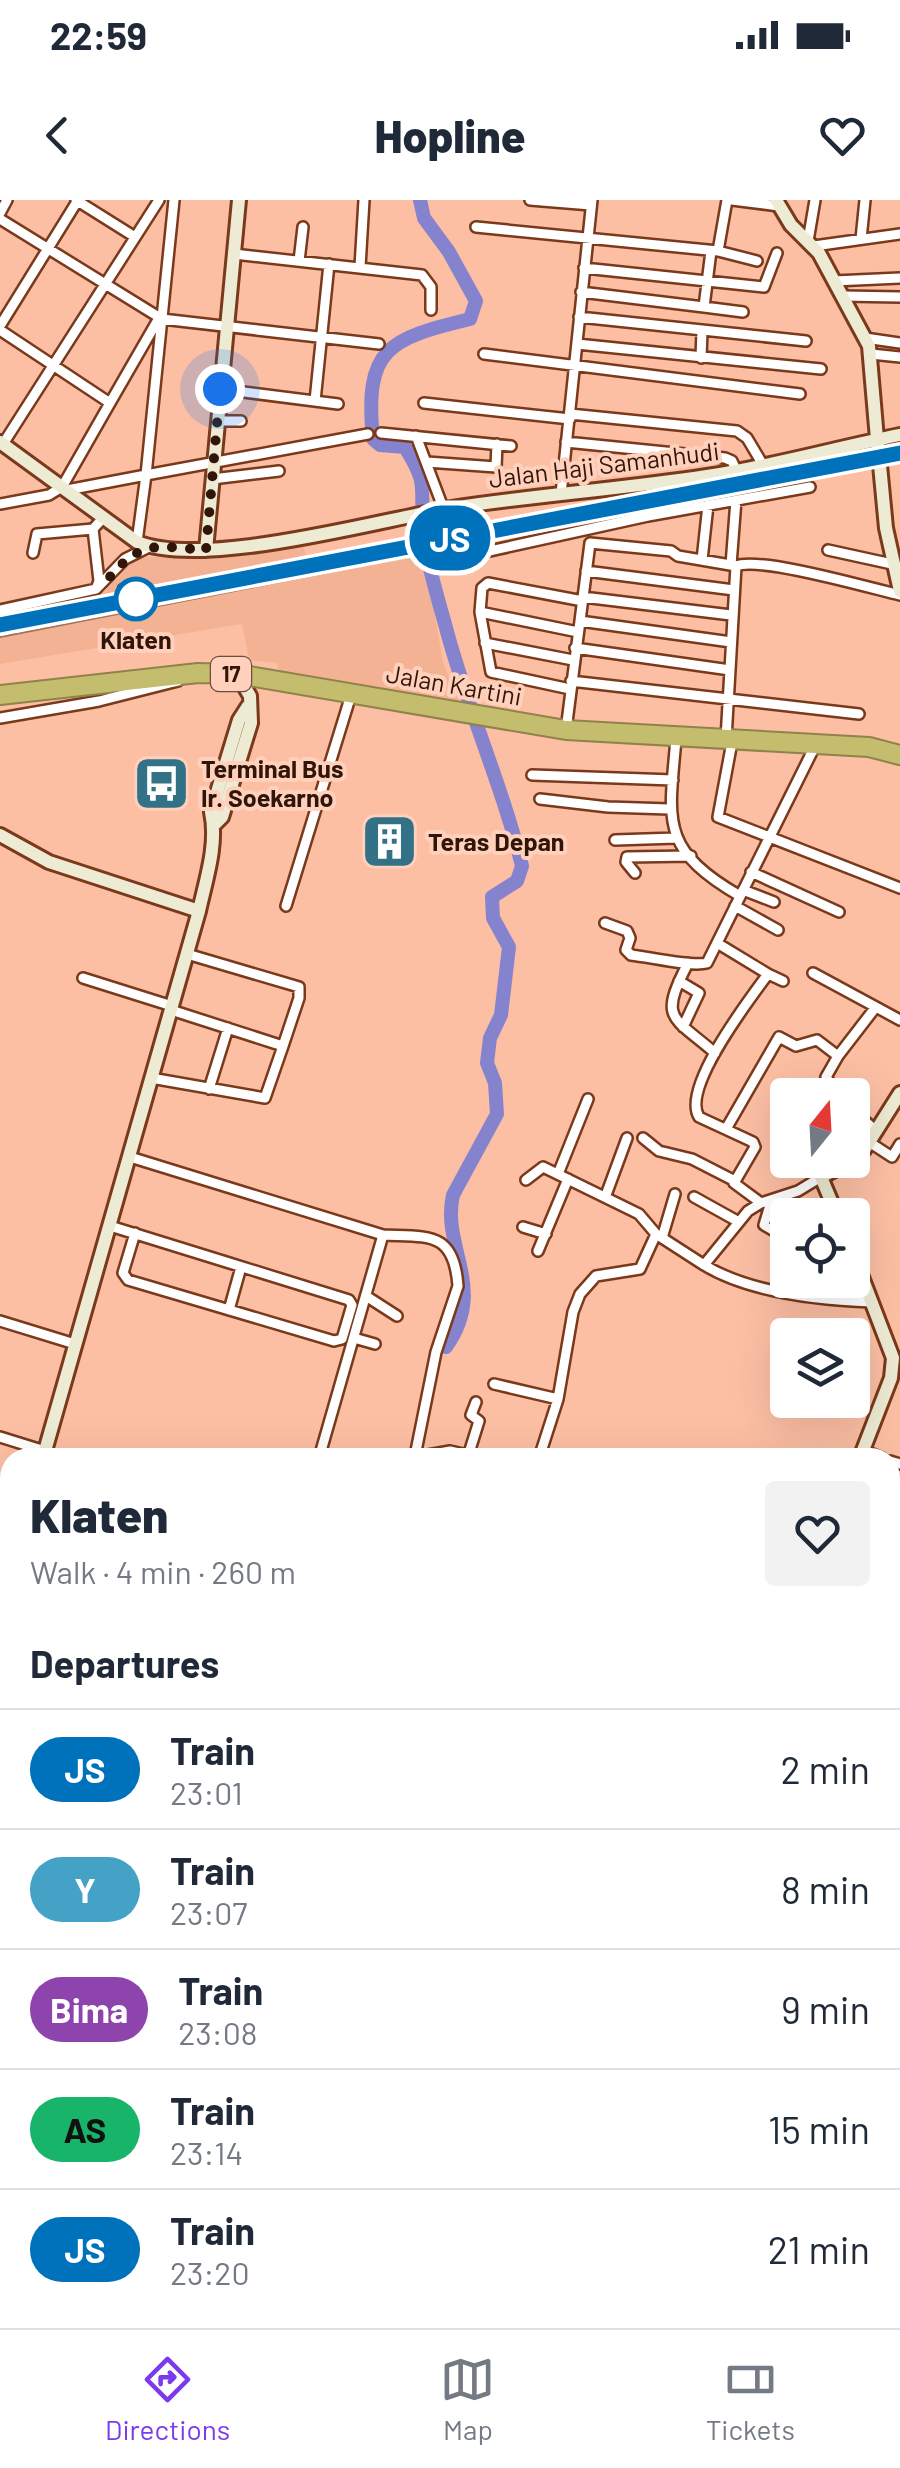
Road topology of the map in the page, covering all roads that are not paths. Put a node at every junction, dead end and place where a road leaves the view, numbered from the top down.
1 (7, 200) edge
2 (77, 200) edge
3 (158, 200) edge
4 (174, 200) edge
5 (239, 200) edge
6 (364, 200) edge
7 (530, 200) edge
8 (730, 200) edge
9 (815, 200) edge
10 (865, 200) edge
11 (592, 202) edge
12 (768, 204) edge
13 (0, 216) edge
14 (303, 227) dead end
15 (476, 227) dead end
16 (900, 234) edge
17 (135, 237) junction
18 (862, 238) junction
19 (588, 239) junction
20 (811, 244) junction
21 (47, 249) junction
22 (714, 251) junction
23 (777, 253) dead end
24 (234, 254) junction
25 (300, 260) junction
26 (757, 261) dead end
27 (329, 264) junction
28 (360, 268) junction
29 (584, 268) junction
30 (900, 278) edge
31 (834, 280) junction
32 (708, 281) junction
33 (105, 285) junction
34 (581, 292) junction
35 (842, 296) junction
36 (900, 298) edge
37 (704, 307) junction
38 (431, 310) dead end
39 (743, 312) dead end
40 (579, 317) junction
41 (160, 319) junction
42 (0, 328) edge
43 (226, 328) junction
44 (702, 331) junction
45 (320, 337) junction
46 (865, 338) junction
47 (806, 342) dead end
48 (380, 344) dead end
49 (577, 344) junction
50 (900, 344) edge
51 (484, 354) dead end
52 (871, 354) junction
53 (900, 357) edge
54 (699, 358) junction
55 (575, 364) junction
56 (54, 366) junction
57 (821, 369) dead end
58 (696, 379) junction
59 (220, 389) junction
60 (800, 394) dead end
61 (315, 401) junction
62 (110, 403) junction
63 (424, 403) dead end
64 (338, 404) dead end
65 (570, 416) junction
66 (217, 421) junction
67 (241, 421) dead end
68 (381, 433) dead end
69 (368, 434) dead end
70 (416, 436) junction
71 (900, 437) edge
72 (566, 442) junction
73 (878, 442) junction
74 (2, 443) edge
75 (497, 444) junction
76 (512, 446) dead end
77 (213, 461) junction
78 (428, 462) junction
79 (763, 465) junction
80 (736, 470) junction
81 (279, 471) dead end
82 (146, 475) junction
83 (212, 479) junction
84 (810, 487) dead end
85 (64, 488) junction
86 (561, 494) junction
87 (736, 500) junction
88 (0, 504) edge
89 (708, 505) junction
90 (444, 510) junction
91 (98, 524) junction
92 (592, 528) junction
93 (122, 533) junction
94 (590, 542) junction
95 (143, 544) junction
96 (206, 550) junction
97 (828, 550) dead end
98 (33, 553) dead end
99 (458, 558) dead end
100 (125, 559) junction
101 (702, 560) junction
102 (733, 565) junction
103 (586, 570) junction
104 (896, 571) edge
105 (96, 589) junction
106 (734, 590) junction
107 (900, 593) edge
108 (583, 599) junction
109 (0, 610) edge
110 (480, 612) junction
111 (731, 615) junction
112 (579, 627) junction
113 (731, 642) junction
114 (485, 643) junction
115 (575, 648) junction
116 (574, 660) junction
117 (730, 670) junction
118 (198, 673) junction
119 (236, 674) junction
120 (272, 679) junction
121 (570, 685) junction
122 (352, 692) junction
123 (0, 695) edge
124 (730, 700) junction
125 (249, 701) junction
126 (858, 714) dead end
127 (0, 718) edge
128 (566, 730) junction
129 (676, 738) junction
130 (729, 741) junction
131 (816, 746) junction
132 (900, 755) edge
133 (532, 774) dead end
134 (672, 780) junction
135 (540, 798) dead end
136 (669, 808) junction
137 (0, 835) edge
138 (676, 838) junction
139 (769, 838) junction
140 (615, 840) dead end
141 (692, 856) junction
142 (751, 872) junction
143 (635, 873) dead end
144 (900, 888) edge
145 (740, 897) junction
146 (774, 902) dead end
147 (286, 906) dead end
148 (199, 911) junction
149 (839, 912) dead end
150 (605, 924) dead end
151 (778, 930) dead end
152 (716, 944) junction
153 (187, 954) junction
154 (688, 963) junction
155 (768, 974) junction
156 (820, 977) dead end
157 (83, 978) dead end
158 (679, 981) junction
159 (783, 981) dead end
160 (171, 1008) junction
161 (875, 1008) junction
162 (900, 1020) edge
163 (683, 1027) junction
164 (228, 1028) junction
165 (283, 1046) junction
166 (714, 1053) junction
167 (838, 1056) junction
168 (152, 1078) junction
169 (826, 1078) edge
170 (209, 1089) junction
171 (899, 1097) edge
172 (588, 1099) dead end
173 (726, 1129) junction
174 (870, 1133) edge
175 (873, 1137) junction
176 (627, 1138) dead end
177 (643, 1138) dead end
178 (870, 1141) edge
179 (900, 1144) edge
180 (130, 1157) junction
181 (563, 1177) junction
182 (822, 1178) joint
183 (526, 1180) dead end
184 (735, 1181) junction
185 (675, 1194) dead end
186 (606, 1195) junction
187 (694, 1197) dead end
188 (831, 1198) edge
189 (766, 1202) junction
190 (739, 1222) junction
191 (110, 1226) junction
192 (523, 1226) dead end
193 (770, 1229) edge
194 (135, 1234) junction
195 (546, 1234) junction
196 (383, 1235) junction
197 (659, 1236) junction
198 (538, 1251) dead end
199 (704, 1264) junction
200 (241, 1267) junction
201 (366, 1296) junction
202 (870, 1297) edge
203 (872, 1302) junction
204 (229, 1310) junction
205 (398, 1316) dead end
206 (0, 1321) edge
207 (354, 1338) junction
208 (76, 1344) junction
209 (375, 1344) dead end
210 (494, 1384) dead end
211 (558, 1399) junction
212 (476, 1402) dead end
213 (0, 1437) edge
214 (28, 1448) edge
215 (46, 1448) edge
216 (322, 1448) edge
217 (415, 1448) edge
218 (467, 1448) edge
219 (542, 1448) edge
220 (863, 1448) edge

1 - 13 street
2 - 17 street
2 - 21 street
3 - 17 street
4 - 41 street
5 - 24 main road
6 - 28 street
7 - 11 street
8 - 12 street
8 - 22 street
9 - 20 street
10 - 18 street
11 - 19 street
12 - 20 main road
13 - 21 street
14 - 25 street
15 - 19 street
16 - 18 street
17 - 33 street
18 - 20 street
19 - 22 street
19 - 29 street
20 - 31 main road
21 - 33 street
21 - 42 street
22 - 26 street
22 - 32 street
23 - 32 street
24 - 25 street
24 - 43 main road
25 - 27 street
27 - 28 street
27 - 45 street
28 - 38 street
29 - 32 street
29 - 34 street
30 - 31 street
31 - 35 main road
32 - 37 street
33 - 41 street
33 - 56 street
34 - 37 street
34 - 40 street
35 - 36 street
35 - 46 main road
37 - 39 street
40 - 44 street
40 - 49 street
41 - 43 street
41 - 62 street
41 - 82 street
42 - 56 street
43 - 45 street
43 - 59 main road
44 - 47 street
44 - 54 street
45 - 48 street
45 - 61 street
46 - 50 street
46 - 52 main road
49 - 54 street
49 - 55 street
51 - 55 street
52 - 53 street
52 - 73 main road
54 - 57 street
54 - 58 street
55 - 58 street
55 - 65 street
56 - 62 street
56 - 74 street
58 - 60 street
59 - 61 street
59 - 66 main road
61 - 64 street
62 - 85 street
63 - 65 street
65 - 72 street
65 - 79 street
66 - 67 street
66 - 77 main road
68 - 70 street
69 - 77 street
70 - 75 street
70 - 78 street
71 - 73 main road, Jalan Haji Samanhudi
72 - 80 street
72 - 86 street
73 - 79 main road, Jalan Haji Samanhudi
73 - 104 main road
74 - 85 main road
75 - 76 street
75 - 78 street
77 - 82 street
77 - 83 main road
78 - 90 street
79 - 80 main road, Jalan Haji Samanhudi
80 - 86 main road, Jalan Haji Samanhudi
81 - 83 street
82 - 85 street
82 - 95 street
83 - 96 main road
84 - 87 street
85 - 88 street
85 - 91 main road
86 - 90 main road, Jalan Haji Samanhudi
87 - 89 street
87 - 102 street
89 - 92 street
89 - 101 street
90 - 96 main road, Jalan Haji Samanhudi
91 - 93 main road
91 - 98 street
91 - 105 street
92 - 94 street
92 - 99 street
93 - 95 main road
93 - 100 street
94 - 101 street
94 - 103 street
95 - 96 main road, Jalan Haji Samanhudi
95 - 100 street, Jalan Haji Samanhudi
97 - 104 street
100 - 105 street, Jalan Haji Samanhudi
101 - 102 street
102 - 106 street
102 - 107 street
103 - 106 street
103 - 108 street
104 - 107 main road
105 - 109 street
106 - 111 street
108 - 110 street
108 - 111 street
108 - 112 street
110 - 112 street
110 - 114 street
111 - 113 street
112 - 113 street
112 - 115 street
113 - 117 street
114 - 116 street
114 - 121 street
115 - 116 street
115 - 117 street
116 - 121 street
117 - 124 street
118 - 119 highway, Jalan Kartini / 17
118 - 123 highway, Jalan Kartini / 17
118 - 127 street
119 - 120 highway, Jalan Kartini / 17
119 - 125 main road
120 - 122 highway, Jalan Kartini / 17
120 - 125 main road
121 - 124 street
121 - 128 street
122 - 128 highway, Jalan Kartini / 17
122 - 147 street
124 - 126 street
124 - 130 street
125 - 148 main road
128 - 129 highway, Jalan Kartini / 17
129 - 130 highway, Jalan Kartini / 17
129 - 134 street
130 - 131 highway, Jalan Kartini / 17
130 - 139 street
131 - 132 highway, Jalan Kartini / 17
131 - 139 street
133 - 134 street
134 - 136 street
135 - 136 street
136 - 138 street
137 - 148 main road
138 - 140 street
138 - 141 street
139 - 142 street
139 - 144 street
141 - 143 street
141 - 145 street
142 - 145 street
142 - 149 street
145 - 146 street
145 - 151 street
145 - 152 street
148 - 153 main road
150 - 154 street
152 - 154 street
152 - 155 street
153 - 160 main road
153 - 165 street
154 - 158 street
155 - 159 street
155 - 166 street
156 - 161 street
157 - 160 street
158 - 163 street
158 - 163 street
160 - 164 street
160 - 168 main road
161 - 162 street
161 - 167 street
163 - 166 street
164 - 165 street
164 - 170 street
165 - 170 street
166 - 173 street
167 - 169 street
167 - 173 street
168 - 170 street
168 - 180 main road
171 - 175 main road
172 - 181 street
173 - 184 street
174 - 175 street
175 - 178 main road
175 - 179 street
176 - 186 street
177 - 184 street
180 - 191 main road
180 - 196 street
181 - 183 street
181 - 186 street
181 - 195 street
182 - 188 main road
182 - 189 street
184 - 189 street
185 - 197 street
186 - 197 street
187 - 190 street
189 - 190 street
189 - 193 street
190 - 199 street
191 - 194 street
191 - 208 main road
192 - 195 street
194 - 200 street
194 - 204 street
195 - 198 street
196 - 201 street
196 - 217 street
197 - 199 street
197 - 211 street
199 - 203 street
200 - 204 street
200 - 204 street
201 - 205 street
201 - 207 street
202 - 203 main road
203 - 220 main road
206 - 208 street
207 - 209 street
207 - 216 street
208 - 215 main road
210 - 211 street
211 - 219 street
212 - 218 street
213 - 214 street

